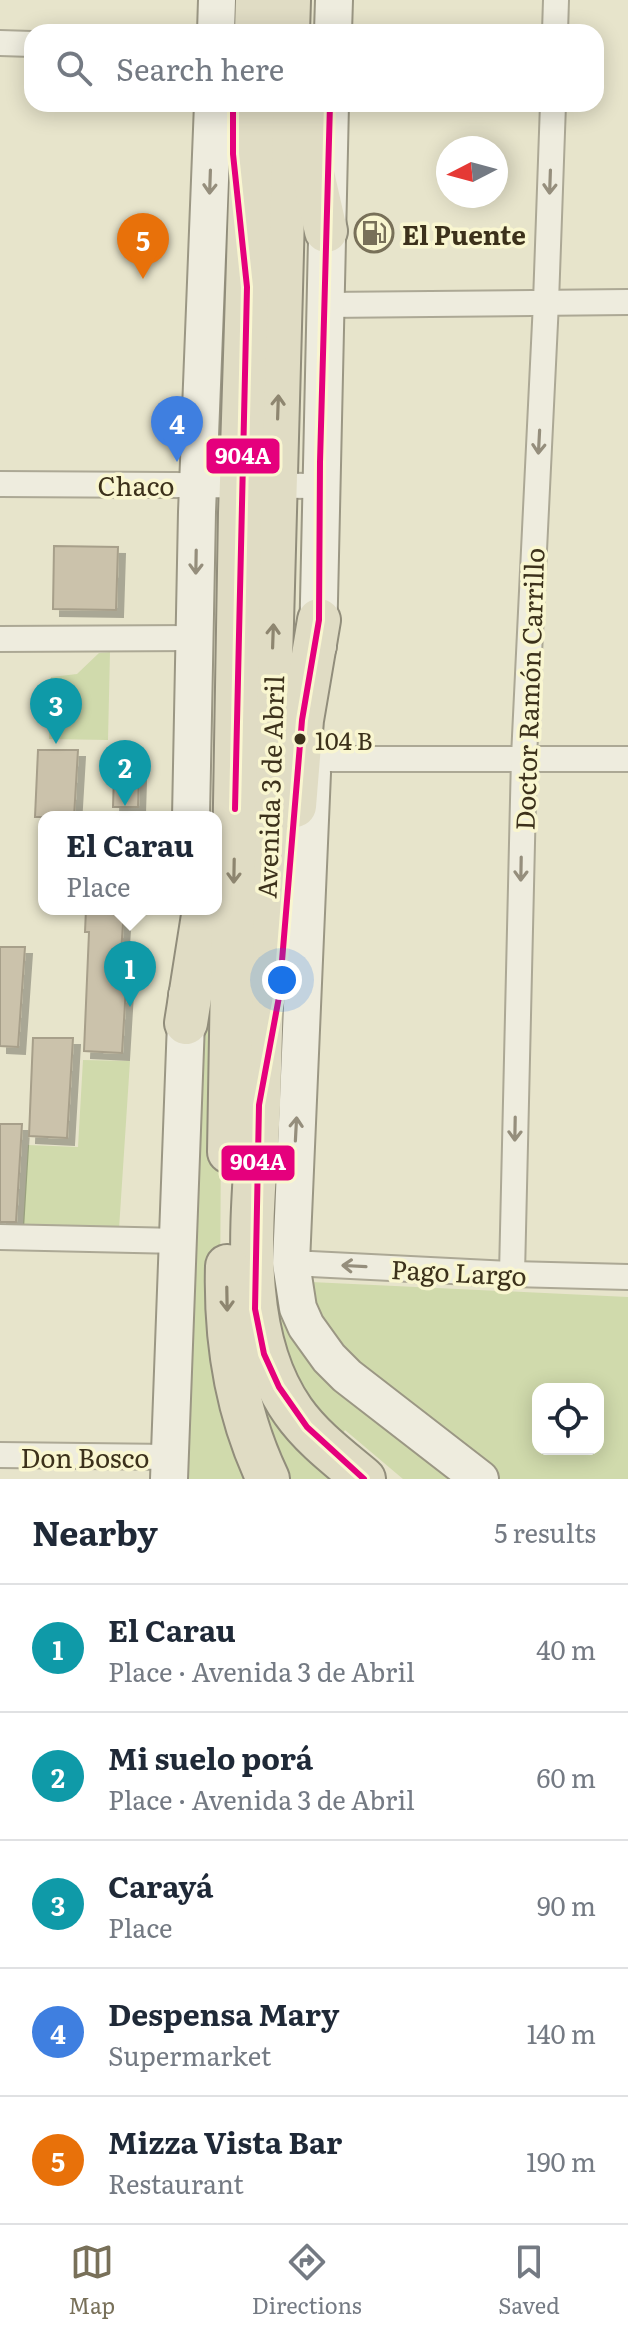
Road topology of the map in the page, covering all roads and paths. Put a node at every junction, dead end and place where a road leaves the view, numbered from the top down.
1 (217, 0) edge
2 (232, 0) edge
3 (257, 0) edge
4 (289, 0) edge
5 (309, 0) edge
6 (334, 0) edge
7 (556, 0) edge
8 (216, 24) edge
9 (233, 24) edge
10 (256, 24) edge
11 (288, 24) edge
12 (308, 24) edge
13 (333, 24) edge
14 (555, 24) edge
15 (0, 43) edge
16 (24, 44) edge
17 (213, 112) edge
18 (233, 112) edge
19 (253, 112) edge
20 (285, 112) edge
21 (308, 112) edge
22 (330, 112) edge
23 (553, 112) edge
24 (326, 231) junction
25 (247, 287) junction
26 (546, 302) junction
27 (628, 302) edge
28 (325, 305) junction
29 (0, 484) edge
30 (198, 484) junction
31 (320, 486) junction
32 (253, 494) junction
33 (319, 620) junction
34 (194, 638) junction
35 (0, 639) edge
36 (524, 757) junction
37 (313, 759) junction
38 (628, 759) edge
39 (191, 811) edge
40 (216, 811) edge
41 (189, 915) edge
42 (203, 915) edge
43 (186, 1023) junction
44 (259, 1105) junction
45 (0, 1237) edge
46 (179, 1241) junction
47 (291, 1263) junction
48 (512, 1274) junction
49 (628, 1277) edge
50 (0, 1455) edge
51 (170, 1468) edge
52 (268, 1479) edge
53 (364, 1479) edge
54 (480, 1479) edge

1 - 8 main road
2 - 9 highway
3 - 10 highway
4 - 11 highway
5 - 12 highway
6 - 13 main road
7 - 14 street
15 - 16 street
17 -> 30 main road
18 - 25 highway
19 - 25 highway, Avenida 3 de Abril
32 -> 20 highway, Avenida 3 de Abril
21 - 24 highway
22 - 24 main road, Avenida 3 de Abril
23 -> 26 street, Doctor Ramón Carrillo
24 - 28 main road, Avenida 3 de Abril
25 - 32 highway, Avenida 3 de Abril
26 - 27 street
26 - 28 street
26 -> 36 street, Doctor Ramón Carrillo
28 - 31 main road, Avenida 3 de Abril
29 - 30 street, Chaco
30 - 32 street, Chaco
30 -> 34 main road
31 - 32 street, Chaco
31 - 33 main road, Avenida 3 de Abril
32 - 40 highway
44 -> 32 highway, Avenida 3 de Abril
32 -> 52 highway, Avenida 3 de Abril
33 - 37 main road, Avenida 3 de Abril
33 - 44 highway
34 - 35 street
34 - 39 main road
36 - 37 street
36 - 38 street
36 -> 48 street, Doctor Ramón Carrillo
47 -> 37 main road, Avenida 3 de Abril
41 - 43 main road
42 - 43 highway
43 - 46 main road
44 - 53 highway, Avenida 3 de Abril
45 - 46 street
46 - 51 main road
48 -> 47 street, Pago Largo
47 - 54 main road, Avenida 3 de Abril
48 - 49 street, Pago Largo
50 - 51 street, Don Bosco

